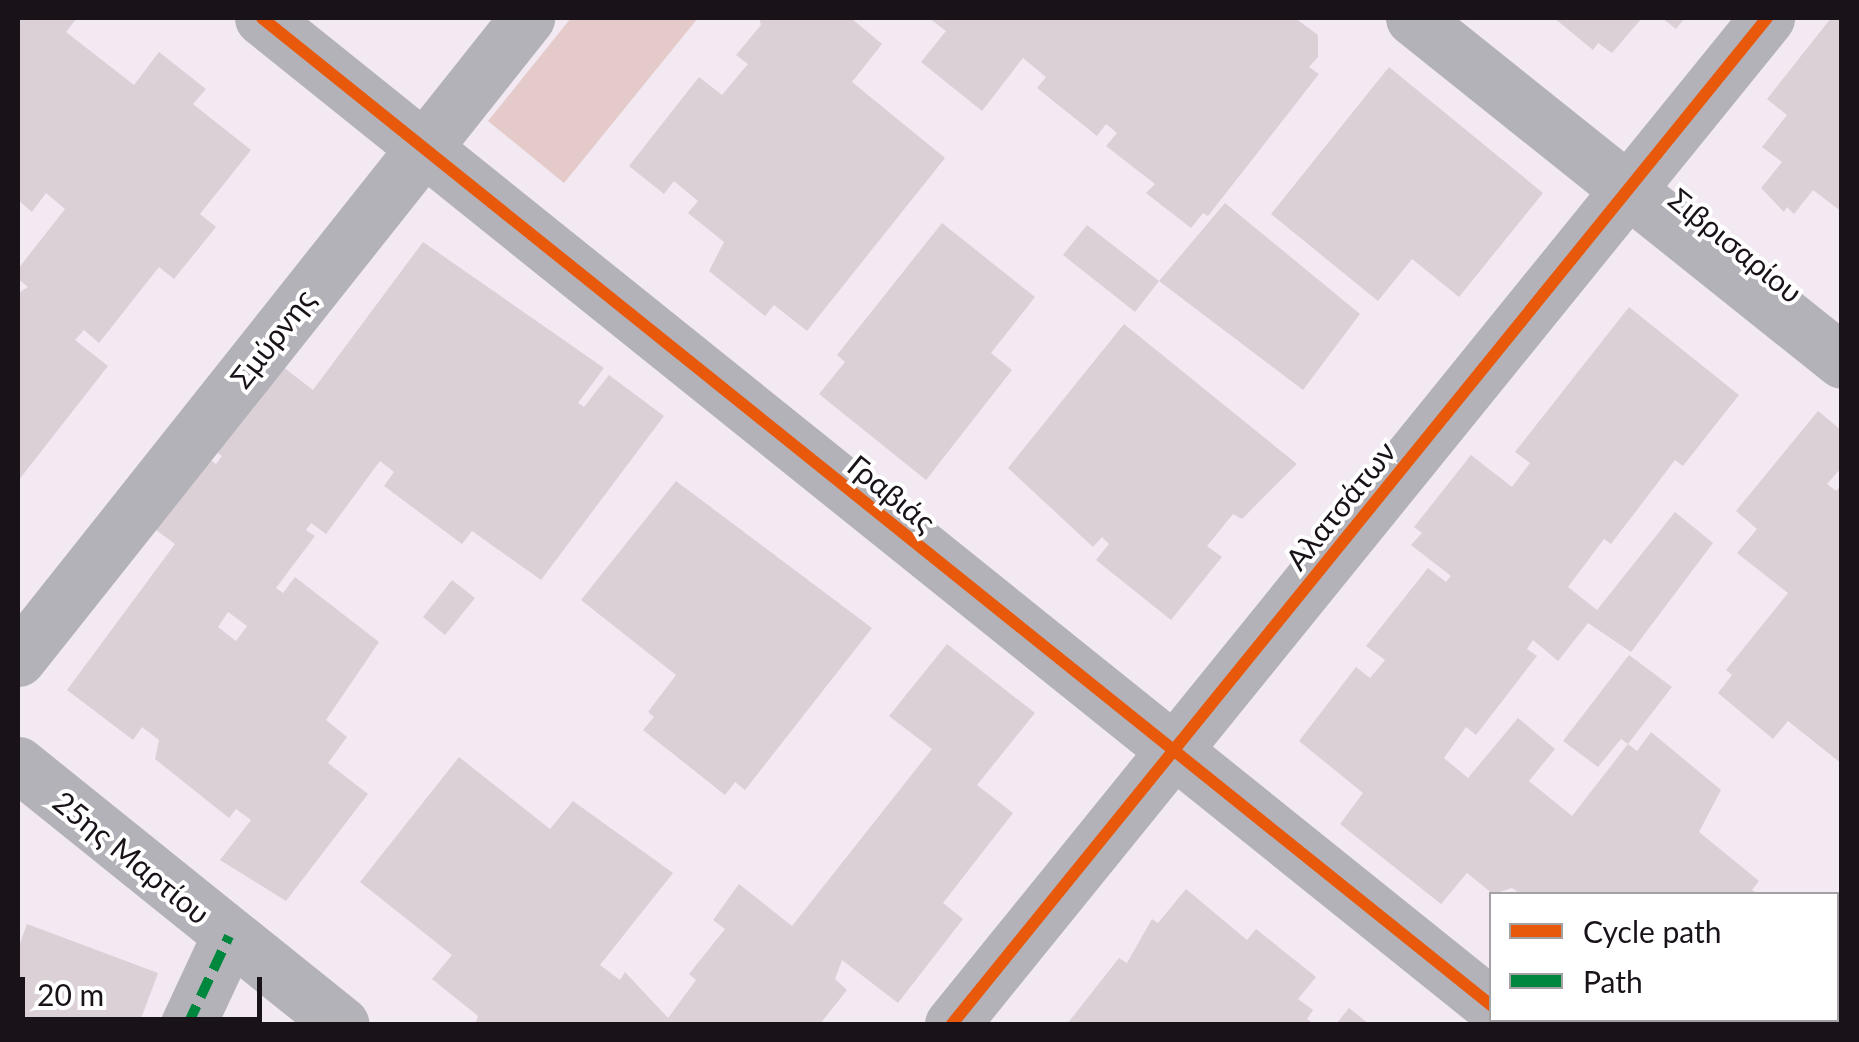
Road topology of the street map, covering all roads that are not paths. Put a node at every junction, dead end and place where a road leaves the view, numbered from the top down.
1 (262, 18) edge
2 (526, 18) edge
3 (1413, 18) edge
4 (1767, 18) edge
5 (422, 149) junction
6 (1627, 190) junction
7 (1842, 361) edge
8 (18, 659) edge
9 (1174, 750) junction
10 (18, 764) edge
11 (229, 936) junction
12 (1489, 1004) edge
13 (188, 1024) edge
14 (341, 1024) edge
15 (952, 1024) edge

1 - 5 street, Γραβιάς
2 - 5 street, Σμύρνης
3 - 6 street, Σιβρισαρίου
4 - 6 street, Αλατσάτων
5 - 8 street, Σμύρνης
5 - 9 street, Γραβιάς
6 - 7 street, Σιβρισαρίου
6 - 9 street, Αλατσάτων
9 - 12 street, Γραβιάς
9 - 15 street, Αλατσάτων
10 - 11 street, 25ης Μαρτίου
11 - 13 street
11 - 14 street, 25ης Μαρτίου

